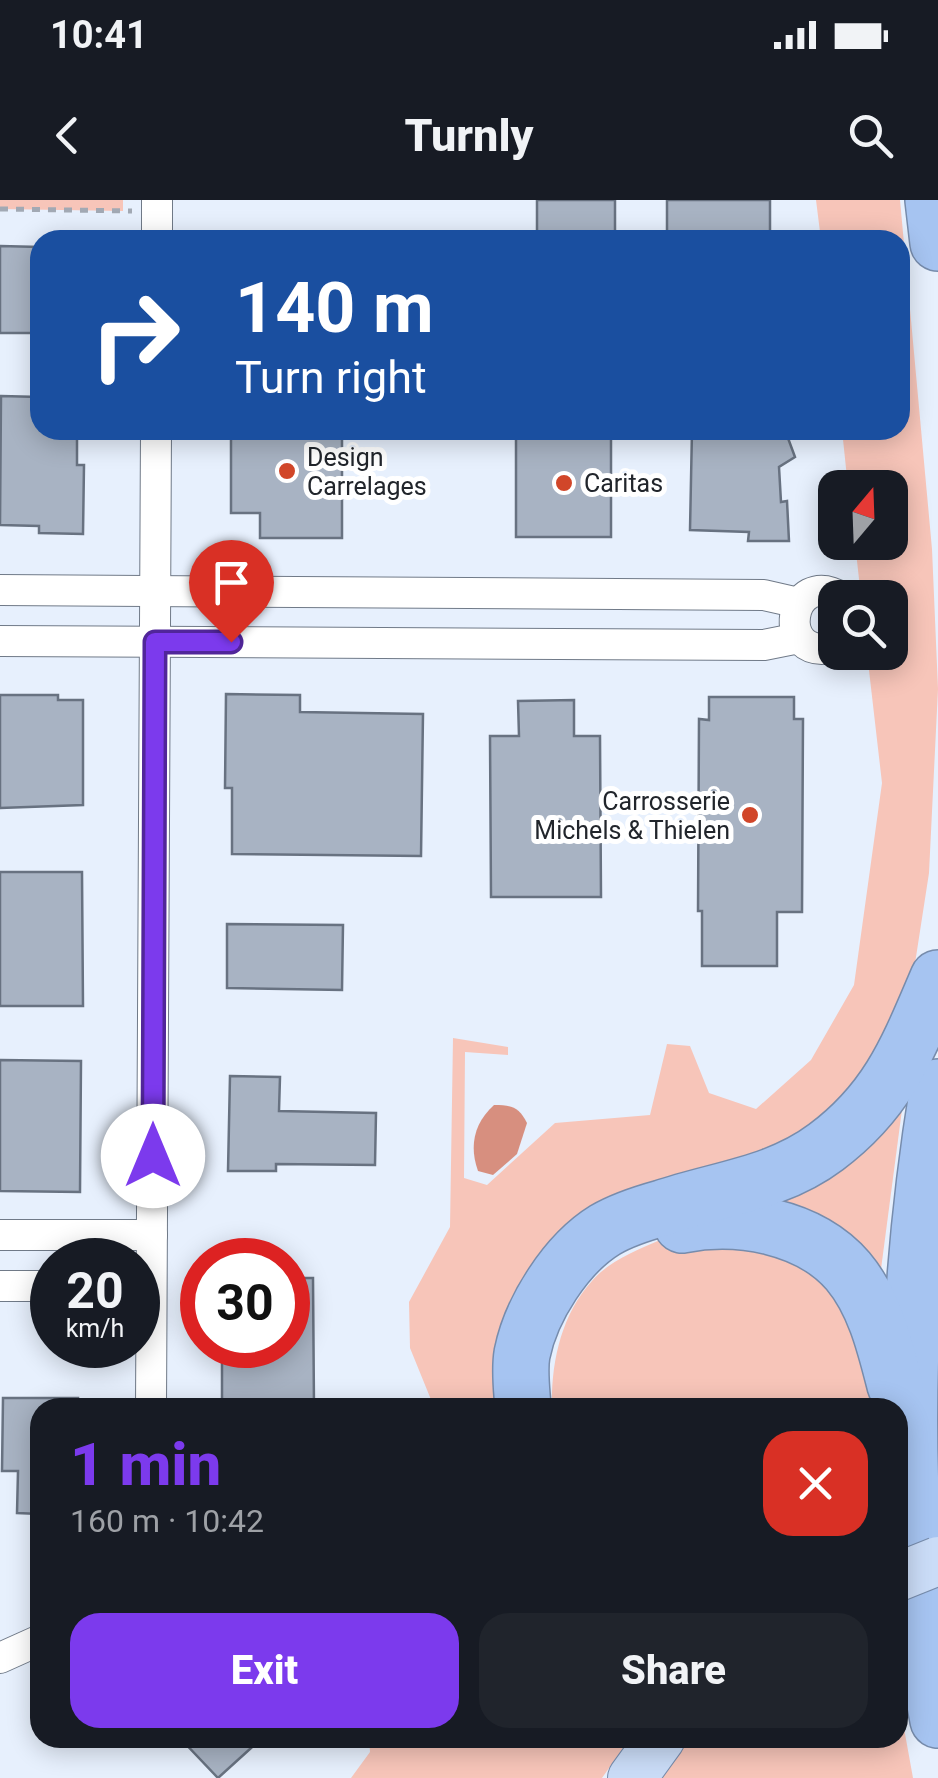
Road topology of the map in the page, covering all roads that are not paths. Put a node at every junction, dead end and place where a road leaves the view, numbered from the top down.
1 (933, 200) edge
2 (938, 243) edge
3 (156, 440) edge
4 (0, 590) edge
5 (155, 591) junction
6 (818, 592) edge
7 (799, 603) junction
8 (800, 638) junction
9 (0, 641) edge
10 (155, 642) junction
11 (818, 648) edge
12 (938, 978) edge
13 (938, 1087) edge
14 (0, 1235) edge
15 (152, 1235) junction
16 (152, 1238) edge
17 (0, 1286) edge
18 (30, 1286) edge
19 (150, 1368) edge
20 (151, 1398) edge
21 (523, 1398) edge
22 (539, 1398) edge
23 (899, 1398) edge
24 (908, 1431) edge
25 (911, 1442) junction
26 (938, 1534) edge
27 (908, 1546) edge
28 (938, 1561) edge
29 (908, 1573) edge
30 (30, 1644) edge
31 (0, 1658) edge
32 (938, 1720) edge
33 (653, 1748) edge
34 (632, 1778) edge

1 - 2 highway
3 - 5 street
4 - 5 street
5 - 7 street
5 - 10 street
6 - 7 street
7 - 8 street
8 - 10 street
8 - 11 street
9 - 10 street
10 - 15 street
12 - 21 highway
13 - 25 highway
14 - 15 street
15 - 16 street
17 - 18 street
19 - 20 street
22 - 23 highway
24 - 25 highway
25 - 32 highway
26 - 27 main road
28 - 29 main road, bridge
30 - 31 street
33 - 34 main road

